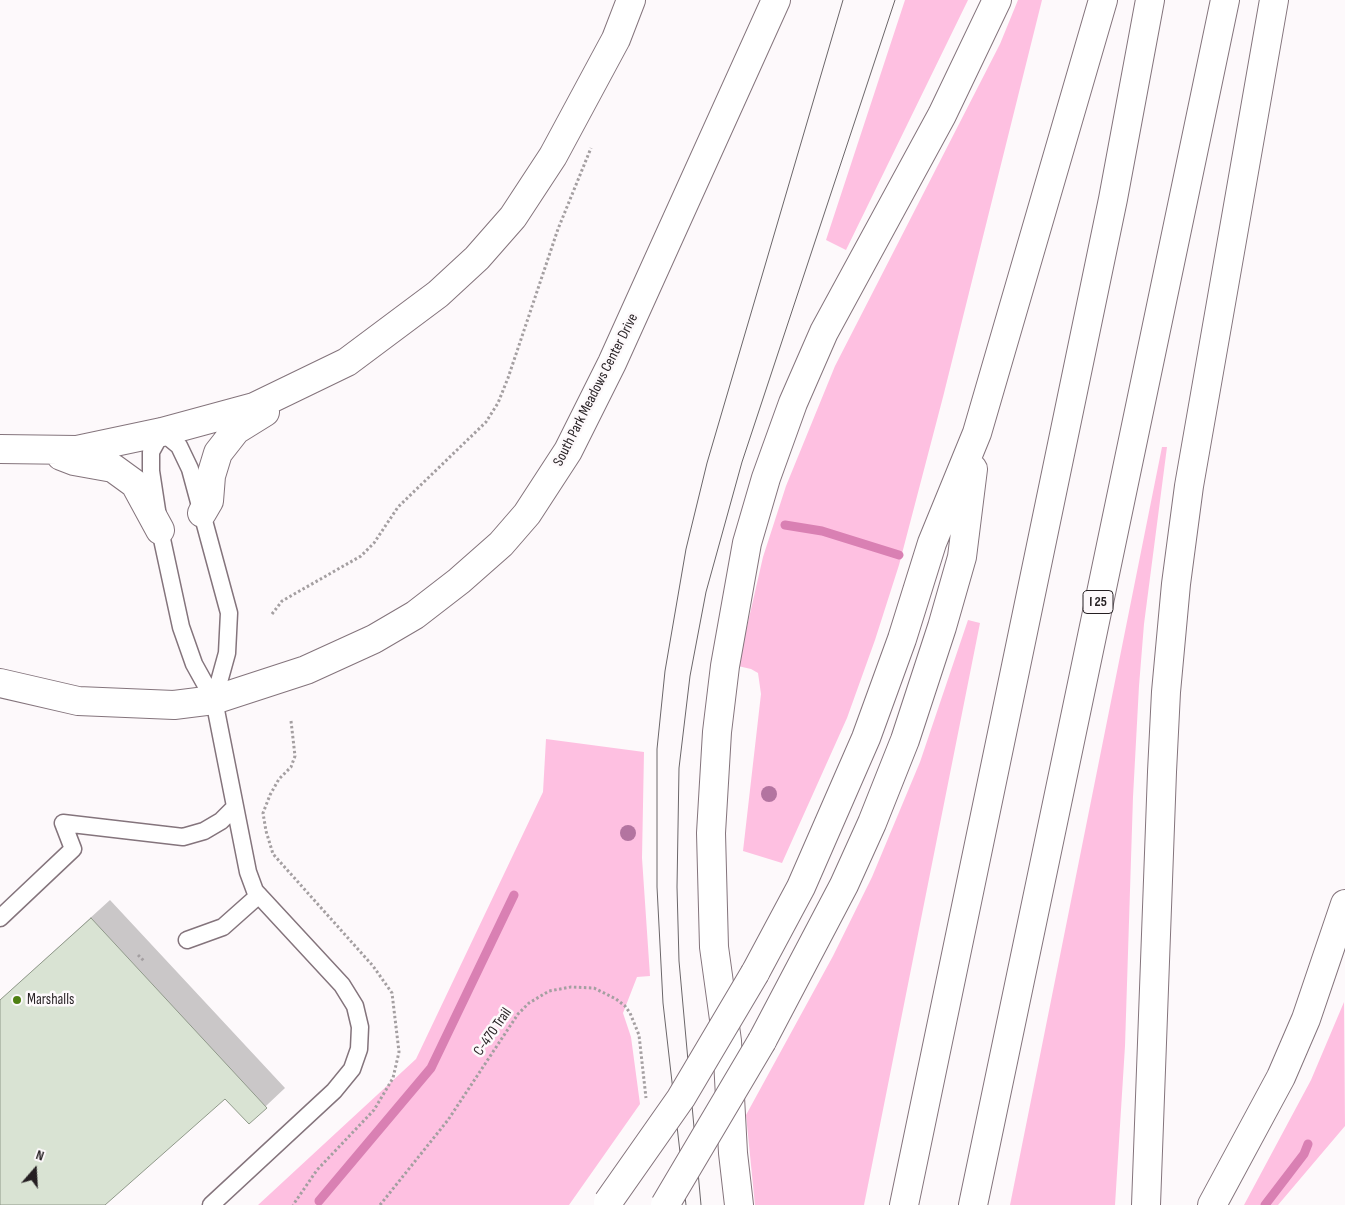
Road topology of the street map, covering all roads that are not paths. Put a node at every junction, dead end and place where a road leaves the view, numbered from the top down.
1 (632, 0) edge
2 (776, 0) edge
3 (997, 0) edge
4 (1103, 0) edge
5 (1150, 0) edge
6 (1225, 0) edge
7 (1274, 0) edge
8 (283, 393) junction
9 (162, 432) junction
10 (978, 433) junction
11 (0, 448) edge
12 (44, 449) junction
13 (202, 512) junction
14 (160, 530) junction
15 (0, 683) edge
16 (214, 700) junction
17 (235, 807) junction
18 (259, 895) junction
19 (1345, 904) edge
20 (0, 918) edge
21 (186, 940) dead end
22 (607, 1204) edge
23 (211, 1205) edge
24 (666, 1205) edge
25 (739, 1205) edge
26 (904, 1205) edge
27 (973, 1205) edge
28 (1146, 1205) edge
29 (1212, 1205) edge

1 - 8 main road
2 - 16 main road, South Park Meadows Center Drive
3 - 25 main road
4 - 10 main road
5 - 26 main road
6 - 27 main road, I 25
7 - 28 main road
8 - 9 main road
8 - 13 main road
9 - 12 main road
9 - 13 lane
9 - 14 lane
10 - 22 main road, bridge
10 - 24 main road, bridge
11 - 12 main road
12 - 14 main road
13 - 16 lane
14 - 16 lane
15 - 16 main road, South Park Meadows Center Drive
16 - 17 lane
17 - 18 lane
17 - 20 lane
18 - 21 lane
18 - 23 lane
19 - 29 main road

